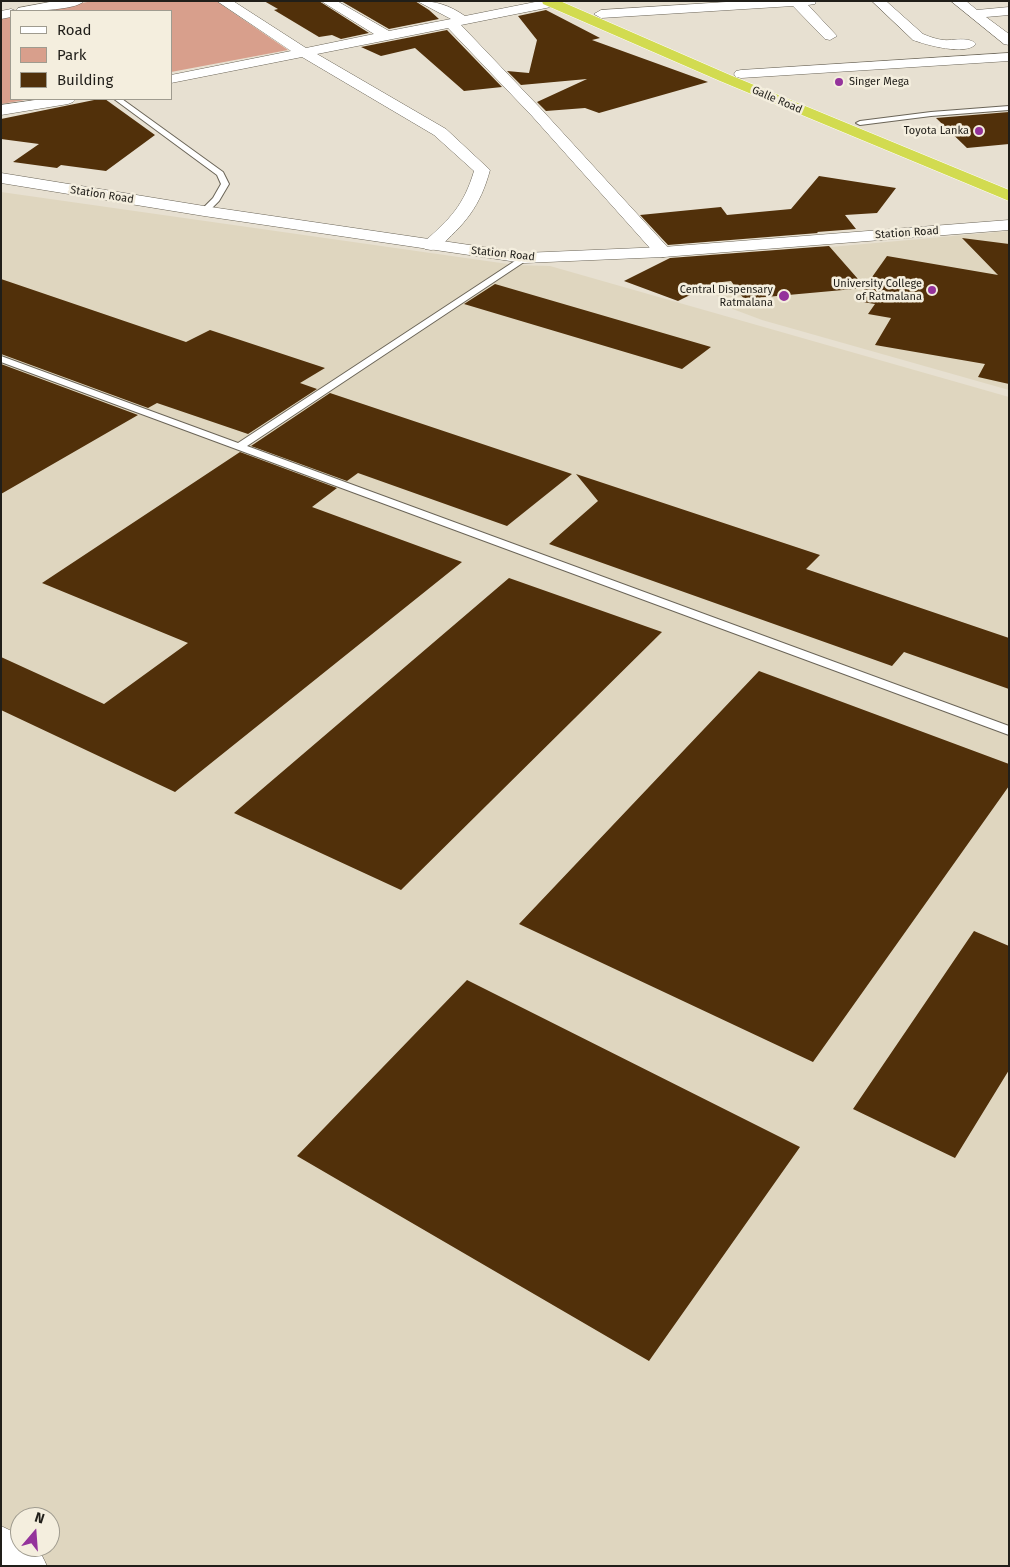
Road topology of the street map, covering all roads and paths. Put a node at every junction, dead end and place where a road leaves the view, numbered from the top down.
1 (78, 1) edge
2 (223, 1) edge
3 (327, 1) edge
4 (423, 1) edge
5 (571, 1) edge
6 (878, 1) edge
7 (957, 1) edge
8 (549, 2) edge
9 (804, 2) edge
10 (28, 10) edge
11 (1009, 11) edge
12 (601, 14) junction
13 (974, 14) junction
14 (457, 22) junction
15 (387, 36) junction
16 (830, 36) dead end
17 (1008, 40) edge
18 (303, 52) junction
19 (1009, 57) edge
20 (741, 74) junction
21 (172, 79) edge
22 (62, 100) edge
23 (119, 100) edge
24 (1009, 108) edge
25 (1, 110) edge
26 (860, 123) junction
27 (1, 178) edge
28 (1009, 184) edge
29 (1009, 196) edge
30 (204, 211) junction
31 (1009, 226) edge
32 (430, 245) junction
33 (664, 252) junction
34 (524, 258) junction
35 (1, 359) edge
36 (239, 447) junction
37 (1009, 731) edge
38 (1, 1546) edge
39 (26, 1566) edge

1 - 10 street
2 - 18 street
3 - 15 street
4 - 14 street
5 - 12 highway, Galle Road
6 - 17 street
7 - 13 street
8 - 14 street
8 - 29 highway, Galle Road
9 - 12 street
9 - 16 street
11 - 13 street
12 - 20 highway, Galle Road
13 - 17 street
14 - 15 street
14 - 33 street
15 - 18 street
18 - 21 street
18 - 32 street
19 - 20 street
20 - 26 highway, Galle Road
22 - 25 street
23 - 30 lane
24 - 26 lane
26 - 28 highway, Galle Road
27 - 30 street, Station Road
30 - 32 street, Station Road
31 - 33 street, Station Road
32 - 34 street, Station Road
33 - 34 street, Station Road
34 - 36 lane
35 - 36 lane
36 - 37 lane
38 - 39 street

